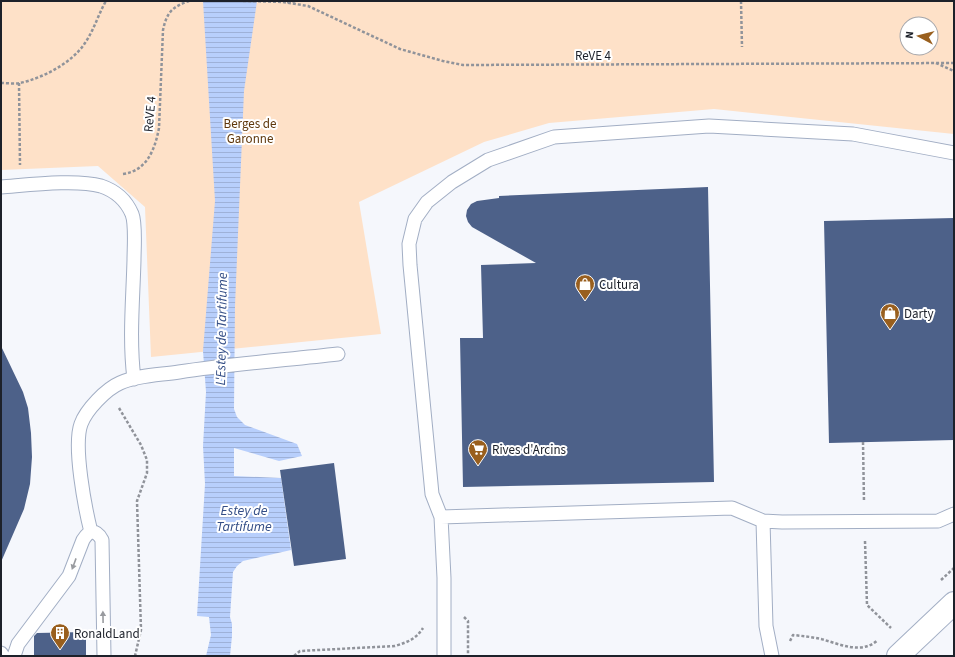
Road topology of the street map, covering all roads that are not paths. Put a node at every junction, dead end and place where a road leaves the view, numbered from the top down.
1 (954, 153) edge
2 (1, 187) edge
3 (338, 354) dead end
4 (134, 379) junction
5 (954, 514) edge
6 (441, 517) junction
7 (763, 521) junction
8 (91, 532) junction
9 (954, 603) edge
10 (1, 653) edge
11 (3, 656) edge
12 (14, 656) edge
13 (104, 656) edge
14 (444, 656) edge
15 (772, 656) edge
16 (898, 656) edge

1 - 6 lane
2 - 4 lane
3 - 4 lane
4 - 8 lane
5 - 7 lane
6 - 7 lane
6 - 14 lane
7 - 15 lane
8 -> 12 lane
13 -> 8 lane
9 - 16 street
10 - 11 lane

